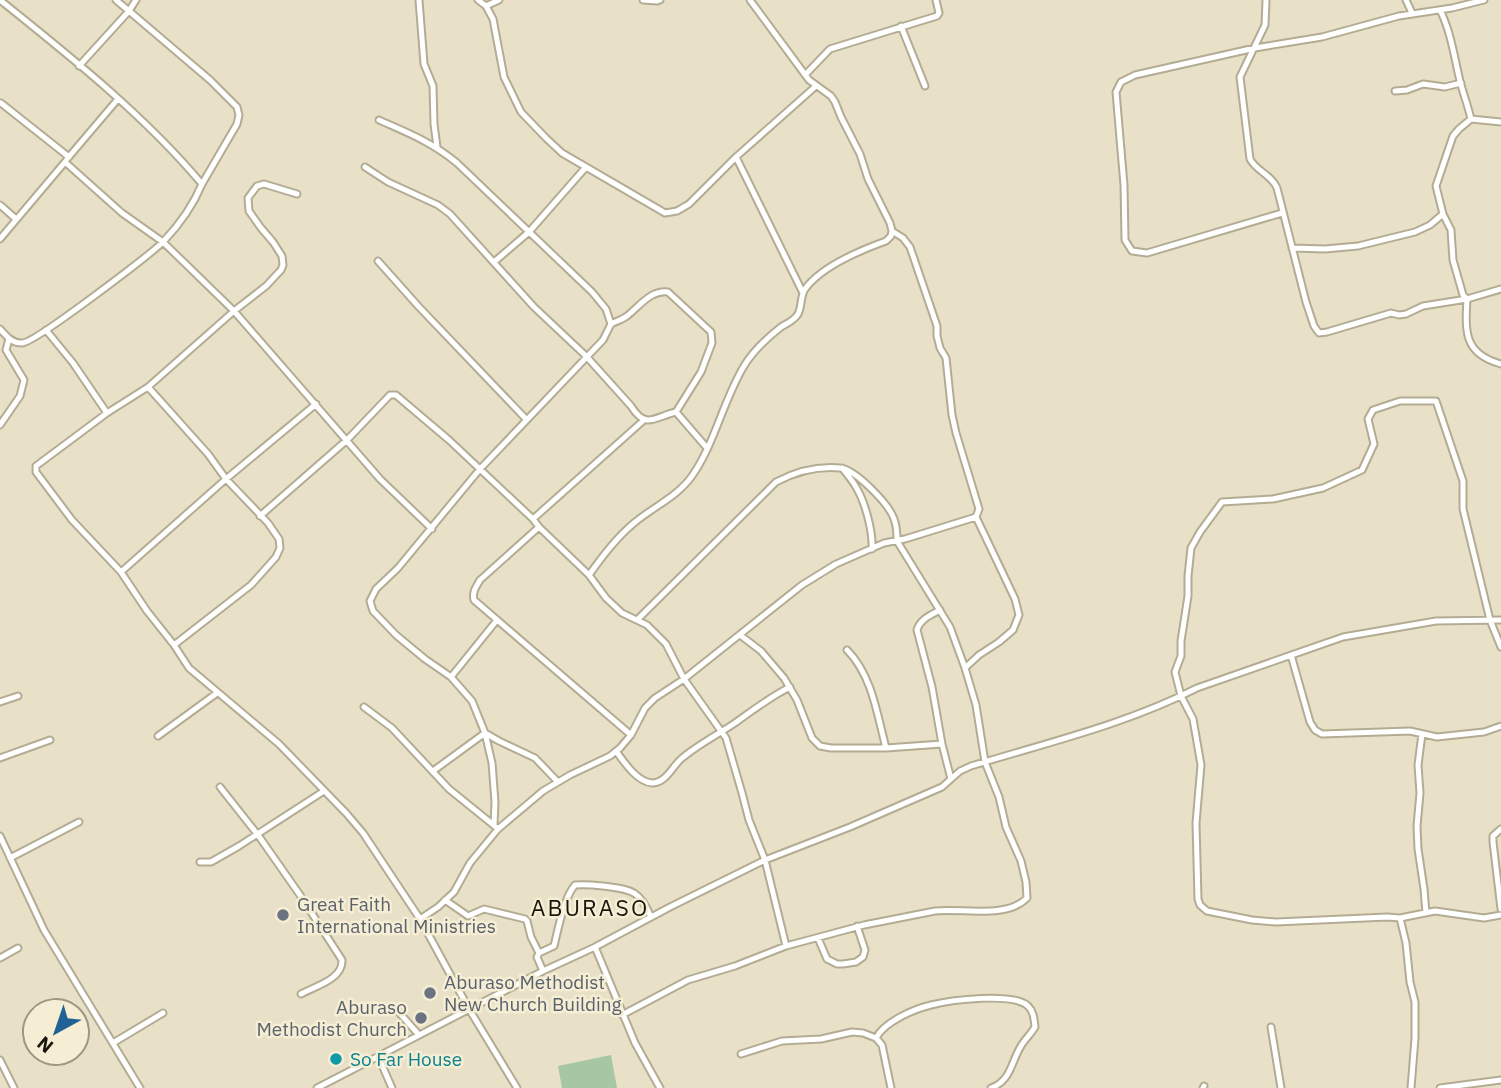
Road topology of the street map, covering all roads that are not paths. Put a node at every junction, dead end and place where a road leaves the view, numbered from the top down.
1 (0, 0) edge
2 (116, 0) edge
3 (136, 0) edge
4 (419, 0) edge
5 (478, 0) edge
6 (499, 0) edge
7 (643, 0) edge
8 (660, 0) edge
9 (750, 0) edge
10 (936, 0) edge
11 (1266, 0) edge
12 (1406, 0) edge
13 (1484, 0) edge
14 (486, 6) junction
15 (1440, 10) junction
16 (129, 11) junction
17 (1412, 13) junction
18 (901, 26) junction
19 (1255, 48) junction
20 (79, 66) junction
21 (805, 75) junction
22 (1461, 83) junction
23 (816, 86) junction
24 (925, 86) dead end
25 (1395, 91) dead end
26 (118, 99) junction
27 (1, 103) edge
28 (1471, 119) junction
29 (379, 120) dead end
30 (1501, 121) edge
31 (438, 147) junction
32 (736, 157) junction
33 (67, 159) junction
34 (365, 167) dead end
35 (586, 167) junction
36 (202, 184) junction
37 (297, 194) dead end
38 (0, 205) edge
39 (1282, 213) junction
40 (1443, 214) junction
41 (16, 219) junction
42 (892, 231) junction
43 (529, 233) junction
44 (0, 239) edge
45 (163, 242) junction
46 (1292, 248) junction
47 (378, 261) dead end
48 (494, 262) junction
49 (1501, 289) edge
50 (803, 293) junction
51 (1467, 299) junction
52 (234, 311) junction
53 (611, 324) junction
54 (0, 329) edge
55 (46, 330) junction
56 (9, 339) junction
57 (586, 356) junction
58 (1501, 363) edge
59 (148, 387) junction
60 (316, 404) junction
61 (676, 412) junction
62 (107, 413) junction
63 (526, 419) junction
64 (644, 420) junction
65 (0, 425) edge
66 (347, 440) junction
67 (707, 447) junction
68 (842, 468) junction
69 (480, 469) junction
70 (226, 478) junction
71 (260, 516) junction
72 (976, 517) junction
73 (533, 519) junction
74 (538, 527) junction
75 (432, 529) junction
76 (897, 541) junction
77 (872, 548) junction
78 (121, 572) junction
79 (589, 575) junction
80 (940, 610) junction
81 (497, 620) junction
82 (637, 620) junction
83 (1490, 620) junction
84 (1501, 620) edge
85 (740, 635) junction
86 (174, 645) junction
87 (1501, 647) edge
88 (847, 650) dead end
89 (1291, 655) junction
90 (965, 668) junction
91 (451, 677) junction
92 (684, 679) junction
93 (789, 687) junction
94 (217, 693) junction
95 (18, 696) dead end
96 (1181, 696) junction
97 (0, 702) edge
98 (364, 707) dead end
99 (1501, 726) edge
100 (721, 732) junction
101 (485, 733) junction
102 (1422, 734) junction
103 (631, 735) junction
104 (158, 736) dead end
105 (50, 740) dead end
106 (942, 744) junction
107 (886, 748) junction
108 (616, 751) junction
109 (0, 758) edge
110 (985, 762) junction
111 (433, 771) junction
112 (951, 779) junction
113 (558, 782) junction
114 (219, 787) dead end
115 (324, 791) junction
116 (79, 822) dead end
117 (496, 827) junction
118 (1501, 829) edge
119 (258, 835) junction
120 (0, 836) edge
121 (10, 858) junction
122 (765, 860) junction
123 (200, 862) dead end
124 (445, 900) junction
125 (1501, 909) edge
126 (1426, 913) junction
127 (1501, 915) edge
128 (651, 917) junction
129 (1400, 918) junction
130 (420, 919) junction
131 (857, 926) junction
132 (818, 937) junction
133 (786, 946) junction
134 (595, 947) junction
135 (18, 948) dead end
136 (539, 953) junction
137 (0, 958) edge
138 (543, 971) junction
139 (301, 993) dead end
140 (396, 1009) dead end
141 (469, 1009) junction
142 (163, 1013) dead end
143 (622, 1015) junction
144 (1271, 1027) dead end
145 (419, 1035) junction
146 (876, 1038) junction
147 (113, 1042) junction
148 (741, 1054) dead end
149 (378, 1056) junction
150 (0, 1060) edge
151 (1501, 1080) edge
152 (14, 1088) edge
153 (140, 1088) edge
154 (317, 1088) edge
155 (391, 1088) edge
156 (517, 1088) edge
157 (660, 1088) edge
158 (891, 1088) edge
159 (991, 1088) edge
160 (1282, 1088) edge
161 (1411, 1088) edge
162 (1440, 1088) edge

1 - 20 street
2 - 16 street
3 - 16 street
4 - 31 street
5 - 14 street
6 - 14 street
7 - 8 street
9 - 21 street
10 - 18 street
11 - 19 street
12 - 17 street
13 - 15 street
14 - 35 street
15 - 17 street
15 - 22 street
16 - 20 street
16 - 36 street
17 - 19 street
18 - 21 street
18 - 24 street
19 - 39 street
19 - 39 street
20 - 26 street
21 - 23 street
22 - 25 street
22 - 28 street
23 - 32 street
23 - 42 street
26 - 33 street
26 - 36 street
27 - 33 street
28 - 30 street
28 - 40 street
29 - 31 street
31 - 43 street
32 - 35 street
32 - 50 street
33 - 41 street
33 - 45 street
34 - 48 street
35 - 43 street
36 - 45 street
37 - 52 street
38 - 41 street
39 - 46 street
40 - 46 street
40 - 51 street
41 - 44 street
42 - 50 street
42 - 72 street
43 - 48 street
43 - 53 street
45 - 52 street
45 - 55 street
46 - 51 street
47 - 63 street
48 - 57 street
49 - 51 street
50 - 67 street
51 - 58 street
52 - 59 street
52 - 60 street
53 - 57 street
53 - 61 street
54 - 56 street
55 - 56 street
55 - 62 street
56 - 65 street
57 - 63 street
57 - 64 street
59 - 62 street
59 - 70 street
60 - 66 street
60 - 70 street
61 - 64 street
61 - 67 street
62 - 78 street
63 - 69 street
64 - 73 street
66 - 69 street
66 - 71 street
66 - 75 street
67 - 79 street
68 - 76 street
68 - 77 street
68 - 82 street
69 - 73 street
69 - 75 street
70 - 71 street
70 - 78 street
71 - 86 street
72 - 76 street
72 - 90 street
73 - 74 street
74 - 79 street
74 - 81 street
75 - 91 street
76 - 77 street
76 - 80 street
77 - 85 street
78 - 86 street
79 - 82 street
80 - 90 street
80 - 106 street
81 - 91 street
81 - 103 street
82 - 92 street
83 - 84 street
83 - 87 street
83 - 89 street
83 - 96 street
85 - 92 street
85 - 93 street
86 - 94 street
88 - 107 street
89 - 96 street
89 - 102 street
90 - 110 street
91 - 101 street
92 - 100 street
92 - 103 street
93 - 100 street
93 - 107 street
94 - 104 street
94 - 115 street
95 - 97 street
96 - 110 street
96 - 129 street
98 - 111 street
99 - 102 street
100 - 108 street
100 - 122 street
101 - 111 street
101 - 113 street
101 - 117 street
102 - 126 street
103 - 108 street
105 - 109 street
106 - 107 street
106 - 112 street
108 - 113 street
110 - 112 street
110 - 131 street
111 - 117 street
112 - 122 street
113 - 117 street
114 - 119 street
115 - 119 street
115 - 130 street
116 - 121 street
117 - 124 street
118 - 125 street
119 - 123 street
119 - 139 street
120 - 121 street
121 - 147 street
122 - 128 street
122 - 133 street
124 - 130 street
124 - 136 street
126 - 127 street
126 - 129 street
128 - 134 street
128 - 136 street
129 - 161 street
130 - 141 street
131 - 132 street
131 - 132 street
132 - 133 street
133 - 143 street
134 - 138 street
134 - 143 street
135 - 137 street
136 - 138 street
138 - 141 street
140 - 145 street
141 - 145 street
141 - 156 street
142 - 147 street
143 - 157 street
144 - 160 street
145 - 149 street
146 - 148 street
146 - 158 street
146 - 159 street
147 - 153 street
149 - 154 street
149 - 155 street
150 - 152 street
151 - 162 street

